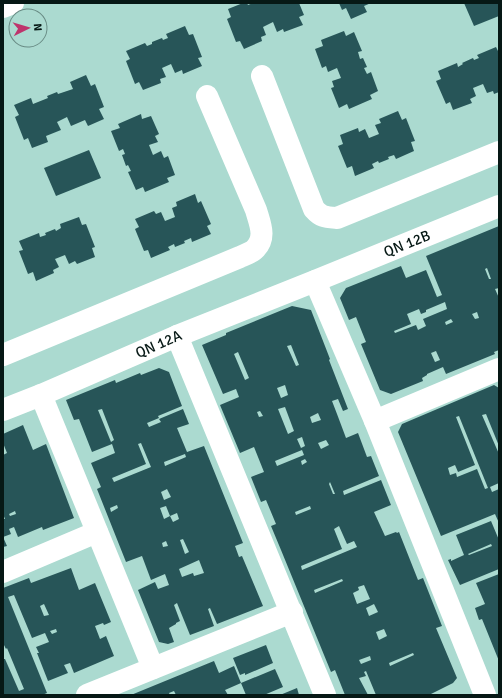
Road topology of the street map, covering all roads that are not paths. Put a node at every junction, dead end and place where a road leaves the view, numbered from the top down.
1 (13, 3) edge
2 (3, 7) edge
3 (262, 76) dead end
4 (207, 96) dead end
5 (499, 152) edge
6 (499, 206) edge
7 (315, 281) junction
8 (177, 336) junction
9 (3, 355) edge
10 (499, 369) edge
11 (41, 395) junction
12 (3, 410) edge
13 (375, 421) junction
14 (97, 532) junction
15 (3, 572) edge
16 (292, 612) junction
17 (153, 668) junction
18 (487, 693) edge
19 (87, 695) edge
20 (325, 695) edge

1 - 2 street
3 - 5 street
4 - 9 street
6 - 7 street, QN 12B
7 - 8 street, QN 12A
7 - 13 street
8 - 11 street, QN 12A
8 - 16 street
10 - 13 street
11 - 12 street, QN 12A
11 - 14 street
13 - 18 street
14 - 15 street
14 - 17 street
16 - 17 street
16 - 20 street
17 - 19 street

